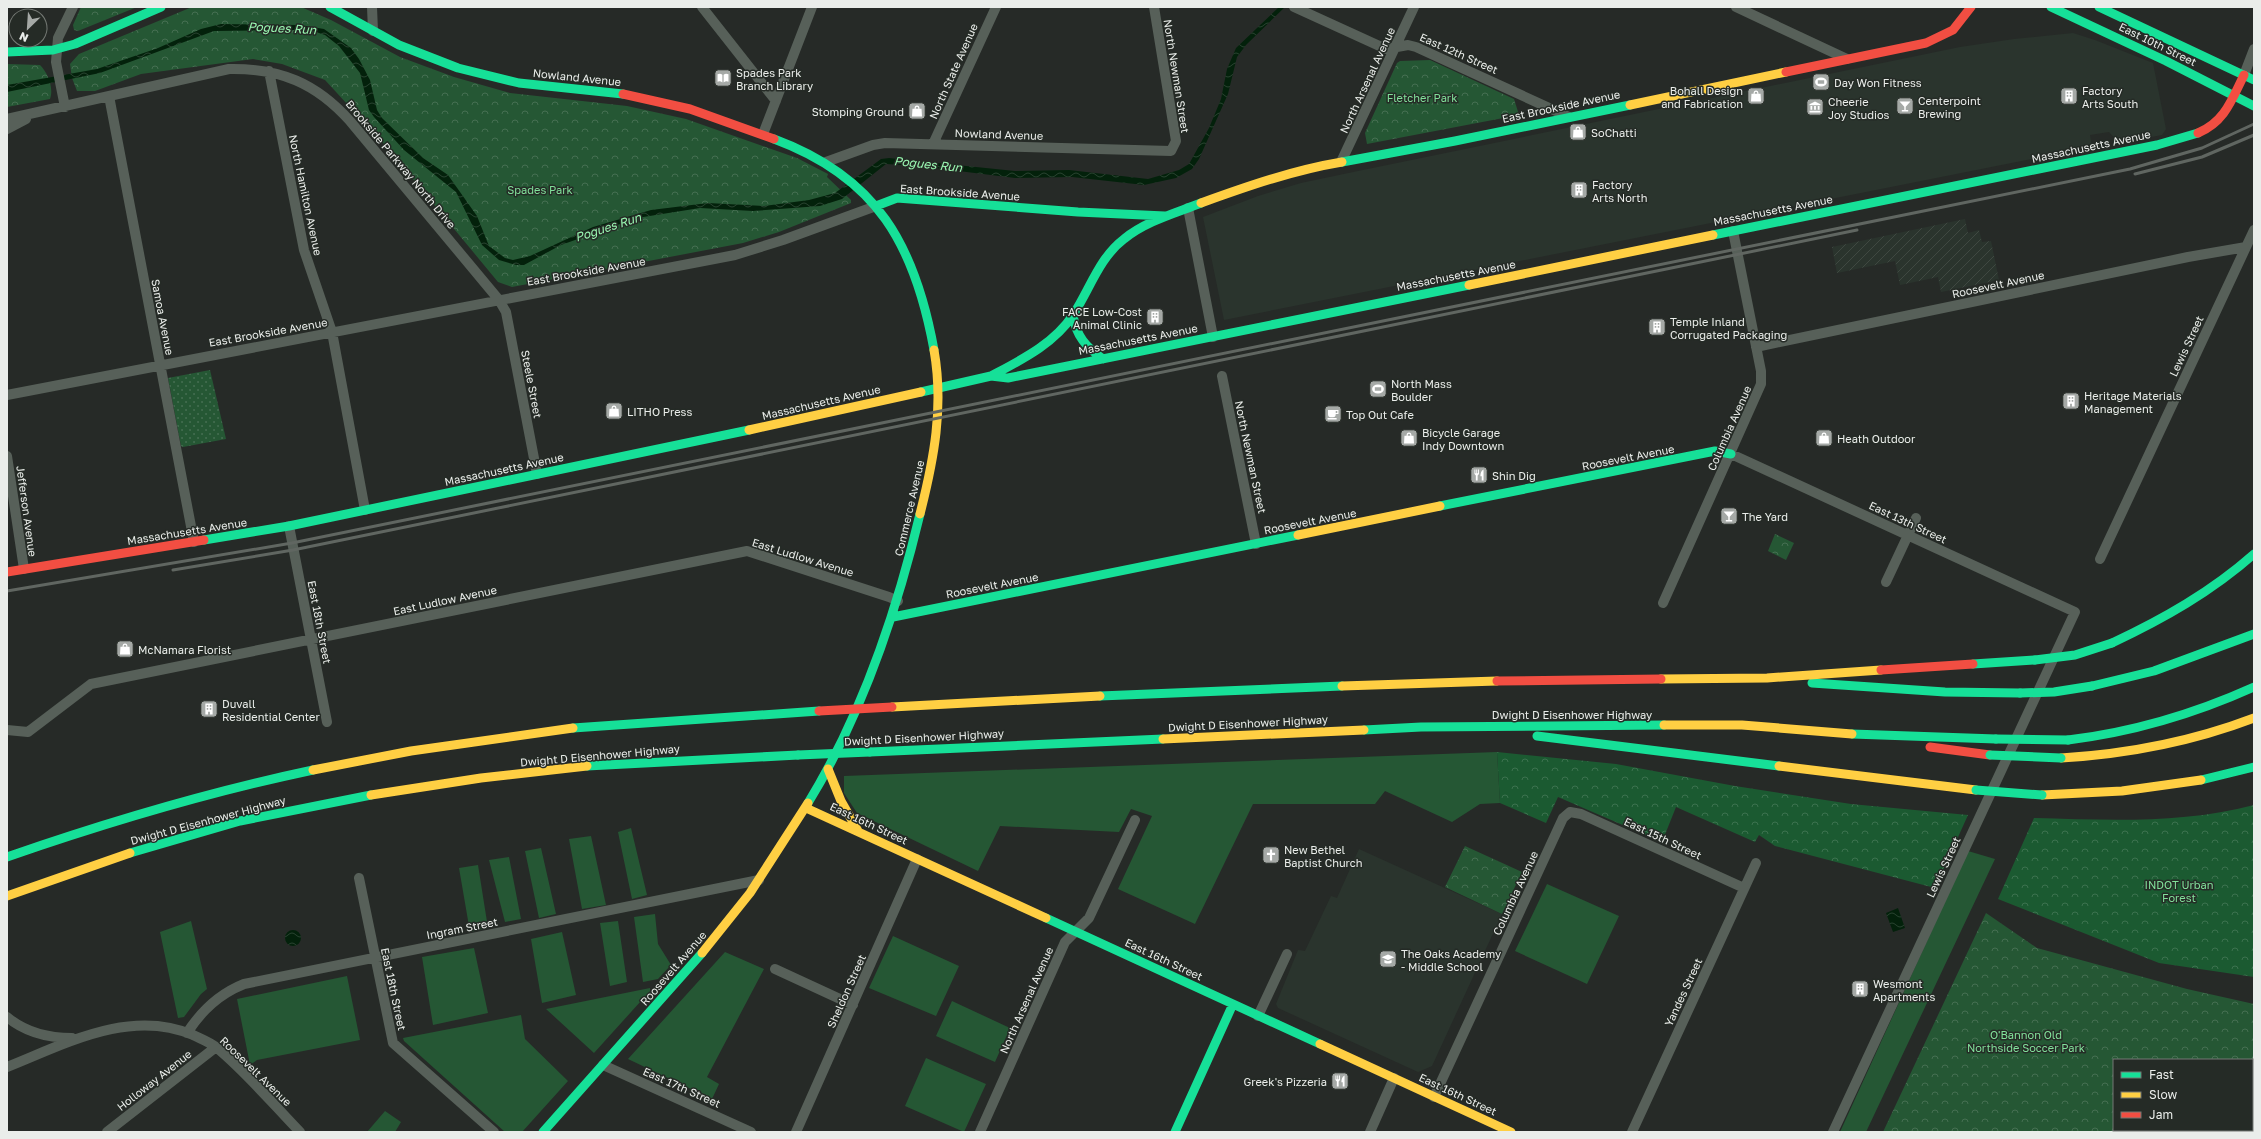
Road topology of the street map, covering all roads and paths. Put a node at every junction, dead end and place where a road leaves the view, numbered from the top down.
1 (73, 7) edge
2 (161, 7) edge
3 (330, 7) edge
4 (372, 7) edge
5 (702, 7) edge
6 (812, 7) edge
7 (996, 7) edge
8 (1154, 7) edge
9 (1294, 7) edge
10 (1414, 7) edge
11 (1736, 7) edge
12 (1971, 7) edge
13 (2051, 7) edge
14 (2106, 8) edge
15 (373, 31) junction
16 (1395, 48) junction
17 (57, 49) junction
18 (2254, 49) edge
19 (7, 52) edge
20 (1847, 59) junction
21 (269, 71) junction
22 (2244, 75) junction
23 (2254, 80) edge
24 (2234, 95) junction
25 (109, 96) junction
26 (776, 101) junction
27 (2254, 106) edge
28 (65, 107) junction
29 (36, 113) junction
30 (1569, 117) junction
31 (7, 119) edge
32 (7, 129) edge
33 (763, 134) junction
34 (933, 144) junction
35 (1173, 149) joint
36 (826, 162) junction
37 (1341, 162) junction
38 (876, 206) junction
39 (1188, 208) junction
40 (1167, 216) junction
41 (1733, 230) junction
42 (2254, 230) edge
43 (2246, 247) junction
44 (498, 300) junction
45 (1073, 315) junction
46 (332, 332) junction
47 (1213, 337) junction
48 (1756, 347) junction
49 (1103, 359) junction
50 (160, 364) junction
51 (991, 376) junction
52 (1222, 376) dead end
53 (938, 387) junction
54 (7, 395) edge
55 (1731, 454) junction
56 (7, 456) edge
57 (537, 474) junction
58 (365, 510) junction
59 (1916, 518) dead end
60 (289, 526) junction
61 (1908, 535) junction
62 (194, 542) junction
63 (1256, 544) junction
64 (2254, 554) edge
65 (2100, 559) dead end
66 (24, 569) junction
67 (7, 572) edge
68 (1886, 582) dead end
69 (898, 601) junction
70 (1663, 603) dead end
71 (2074, 612) joint
72 (893, 617) junction
73 (2254, 634) edge
74 (311, 640) junction
75 (1747, 679) junction
76 (2254, 687) edge
77 (2254, 718) edge
78 (327, 722) dead end
79 (1421, 727) junction
80 (7, 730) edge
81 (1858, 735) junction
82 (2254, 768) edge
83 (828, 769) junction
84 (806, 808) junction
85 (1570, 812) joint
86 (1135, 820) dead end
87 (858, 831) junction
88 (7, 857) edge
89 (917, 859) junction
90 (1756, 863) dead end
91 (359, 878) dead end
92 (759, 880) junction
93 (1744, 888) junction
94 (7, 896) edge
95 (1077, 932) junction
96 (1287, 954) dead end
97 (376, 958) junction
98 (775, 969) dead end
99 (1233, 1004) junction
100 (853, 1005) junction
101 (1258, 1016) junction
102 (7, 1017) edge
103 (187, 1033) junction
104 (78, 1039) junction
105 (216, 1047) junction
106 (603, 1065) junction
107 (7, 1067) edge
108 (1394, 1078) junction
109 (1434, 1096) junction
110 (108, 1132) edge
111 (300, 1132) edge
112 (494, 1132) edge
113 (543, 1132) edge
114 (751, 1132) edge
115 (796, 1132) edge
116 (980, 1132) edge
117 (1175, 1132) edge
118 (1370, 1132) edge
119 (1511, 1132) edge
120 (1632, 1132) edge
121 (1833, 1132) edge

1 - 17 street
2 - 17 main road
3 - 15 main road, Nowland Avenue
4 - 15 street
5 - 26 street
6 - 26 street
7 - 34 street, North State Avenue
8 - 35 street, North Newman Street
9 - 16 street, East 12th Street
10 - 16 street, North Arsenal Avenue
11 - 20 street
12 - 20 main road, East Brookside Avenue
13 - 24 main road, East 10th Street
14 - 22 main road, East 10th Street
15 - 33 main road, Nowland Avenue
16 - 30 street, East 12th Street
16 - 37 street, North Arsenal Avenue
17 - 19 main road
17 - 28 street
18 - 22 street
20 - 30 main road, East Brookside Avenue
21 - 25 street, Brookside Parkway North Drive
21 - 44 street, Brookside Parkway North Drive
21 - 46 street, North Hamilton Avenue
22 - 23 main road, East 10th Street
22 - 24 main road, Massachusetts Avenue
24 - 27 main road, East 10th Street
24 - 41 main road, Massachusetts Avenue
25 - 28 street, Brookside Parkway North Drive
25 - 50 street, Samoa Avenue
26 - 33 street
28 - 29 street, Brookside Parkway North Drive
29 - 31 street, Brookside Parkway North Drive
29 - 32 street
30 - 37 main road, East Brookside Avenue
33 - 36 main road, Nowland Avenue
34 - 35 street, Nowland Avenue
34 - 36 street, Nowland Avenue
36 - 38 main road, Nowland Avenue
37 - 39 main road, East Brookside Avenue
38 - 40 main road, East Brookside Avenue
38 - 44 street, East Brookside Avenue
38 - 53 main road, Commerce Avenue
39 - 40 main road, East Brookside Avenue
39 - 47 street
40 - 45 main road, East Brookside Avenue
41 - 47 main road, Massachusetts Avenue
41 - 48 street, Columbia Avenue
42 - 43 street, Lewis Street
43 - 48 street, Roosevelt Avenue
43 - 65 street, Lewis Street
44 - 46 street, East Brookside Avenue
44 - 57 street, Steele Street
45 - 49 main road
45 - 51 main road, East Brookside Avenue
46 - 50 street, East Brookside Avenue
46 - 58 street, North Hamilton Avenue
47 - 49 main road, Massachusetts Avenue
48 - 55 street, Columbia Avenue
49 - 51 main road, Massachusetts Avenue
50 - 54 street, East Brookside Avenue
50 - 62 street, Samoa Avenue
51 - 53 main road, Massachusetts Avenue
52 - 63 street, North Newman Street
53 - 57 main road, Massachusetts Avenue
53 - 69 main road, Commerce Avenue
55 - 61 street, East 13th Street
55 - 63 main road, Roosevelt Avenue
55 - 70 street, Columbia Avenue
56 - 66 street, Jefferson Avenue
57 - 58 main road, Massachusetts Avenue
58 - 60 main road, Massachusetts Avenue
59 - 61 street
60 - 62 main road, Massachusetts Avenue
60 - 74 street, East 18th Street
61 - 68 street
61 - 71 street, East 13th Street
62 - 66 main road, Massachusetts Avenue
63 - 72 main road, Roosevelt Avenue
64 - 75 main road, bridge
66 - 67 main road, Massachusetts Avenue
69 - 72 main road, Commerce Avenue
69 - 74 street, East Ludlow Avenue
71 - 121 street, Lewis Street
72 - 83 main road, Commerce Avenue
73 - 75 main road, bridge
74 - 78 street, East 18th Street
74 - 80 street, East Ludlow Avenue
75 - 88 main road, bridge
76 - 81 main road, bridge
77 - 81 main road, bridge
79 - 81 main road, Dwight D Eisenhower Highway
79 - 82 main road, bridge
79 - 94 main road, Dwight D Eisenhower Highway, bridge
83 - 84 main road, Commerce Avenue
83 - 87 main road
84 - 87 main road, East 16th Street
84 - 92 main road, Roosevelt Avenue
85 - 93 street, East 15th Street
85 - 109 street, Columbia Avenue
86 - 95 street, North Arsenal Avenue
87 - 89 main road, East 16th Street
89 - 95 main road, East 16th Street
89 - 100 street, Sheldon Street
90 - 93 street, Yandes Street
91 - 97 street, East 18th Street
92 - 97 street, Ingram Street
92 - 106 main road, Roosevelt Avenue
93 - 120 street, Yandes Street
95 - 99 main road, East 16th Street
95 - 116 street, North Arsenal Avenue
96 - 101 street
97 - 103 street, Ingram Street
97 - 112 street, East 18th Street
98 - 100 street
99 - 101 main road, East 16th Street
99 - 117 main road
100 - 115 street, Sheldon Street
101 - 108 main road, East 16th Street
102 - 104 street
103 - 104 street, Roosevelt Avenue
103 - 105 street, Roosevelt Avenue
104 - 107 street, Roosevelt Avenue
105 - 110 street, Holloway Avenue
105 - 111 street, Roosevelt Avenue
106 - 113 main road, Roosevelt Avenue
106 - 114 street, East 17th Street
108 - 109 main road, East 16th Street
108 - 118 street
109 - 119 main road, East 16th Street

